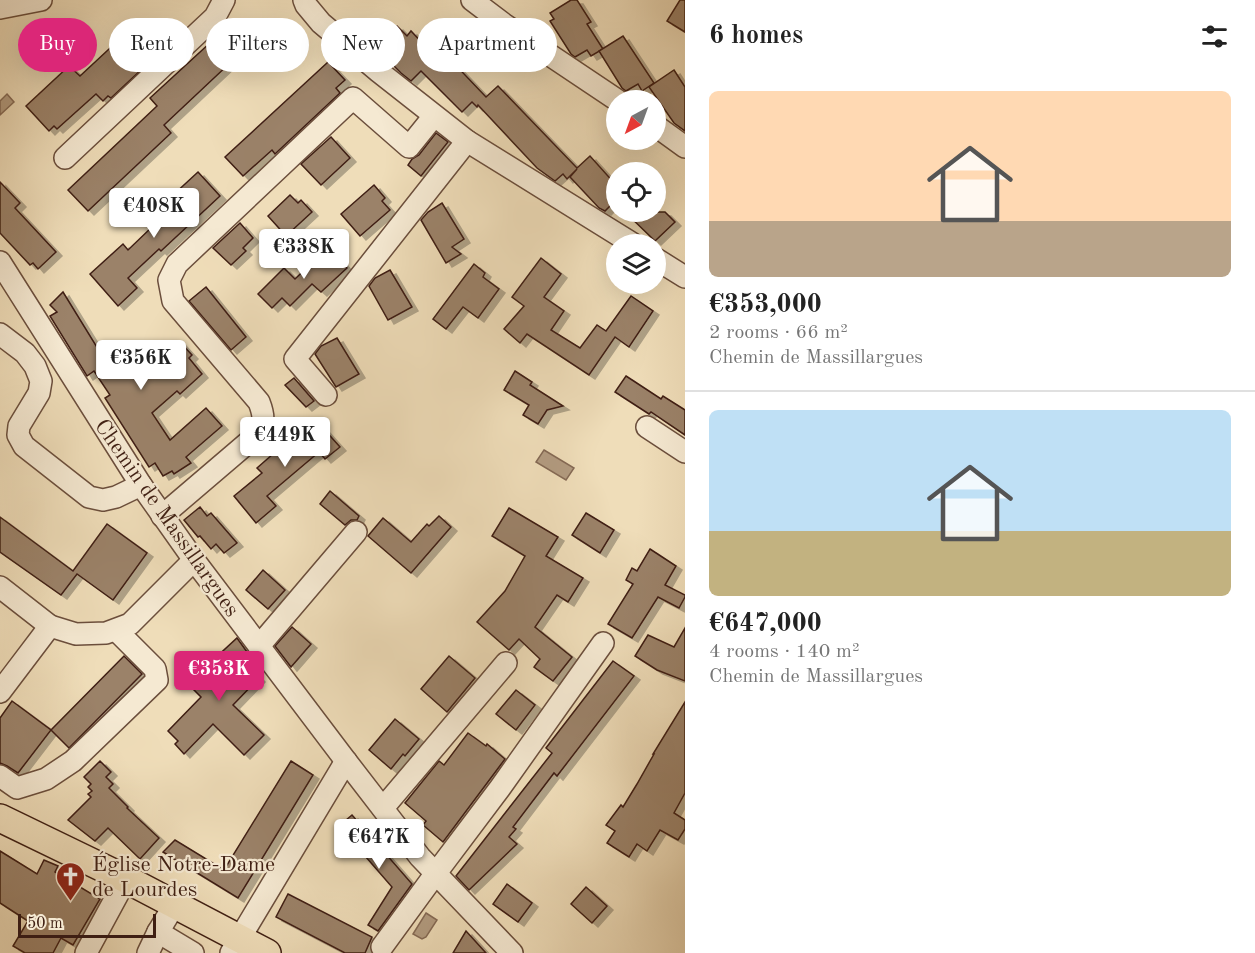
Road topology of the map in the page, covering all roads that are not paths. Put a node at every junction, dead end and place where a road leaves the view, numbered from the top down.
1 (41, 0) edge
2 (224, 0) edge
3 (304, 0) edge
4 (472, 0) edge
5 (0, 8) edge
6 (493, 8) edge
7 (606, 91) edge
8 (434, 116) junction
9 (666, 133) edge
10 (467, 141) junction
11 (685, 147) edge
12 (65, 158) dead end
13 (617, 234) edge
14 (0, 262) edge
15 (666, 265) edge
16 (685, 277) edge
17 (0, 334) edge
18 (326, 395) dead end
19 (647, 427) dead end
20 (685, 452) edge
21 (141, 485) junction
22 (162, 516) junction
23 (356, 532) dead end
24 (194, 560) junction
25 (0, 587) edge
26 (50, 626) junction
27 (116, 630) junction
28 (603, 643) dead end
29 (259, 646) junction
30 (506, 663) dead end
31 (0, 692) edge
32 (346, 761) junction
33 (0, 776) edge
34 (383, 808) junction
35 (1, 820) edge
36 (436, 873) junction
37 (126, 879) junction
38 (174, 904) junction
39 (158, 932) junction
40 (235, 946) edge
41 (382, 947) dead end
42 (86, 953) edge
43 (148, 953) edge
44 (193, 953) edge
45 (267, 953) edge
46 (512, 953) edge

1 - 5 street
2 - 12 street
3 - 8 street
4 - 6 street
6 - 7 street
8 - 10 street
8 - 22 street
9 - 11 street
10 - 13 street
10 - 18 street
14 - 21 street, Chemin de Massillargues
15 - 16 street
17 - 21 street
19 - 20 street
21 - 22 street, Chemin de Massillargues
22 - 24 street, Chemin de Massillargues
23 - 29 street
24 - 27 street
24 - 29 street, Chemin de Massillargues
25 - 26 street
26 - 27 street
26 - 31 street
27 - 33 street
28 - 36 street
29 - 32 street, Chemin de Massillargues
30 - 34 street
32 - 34 street, Chemin de Massillargues
32 - 40 street
34 - 36 street, Chemin de Massillargues
35 - 37 main road
36 - 41 street
36 - 46 street, Chemin de Massillargues
37 - 38 main road
37 - 42 street
38 - 39 street
38 - 40 main road
39 - 43 street
39 - 44 street
40 - 45 main road

